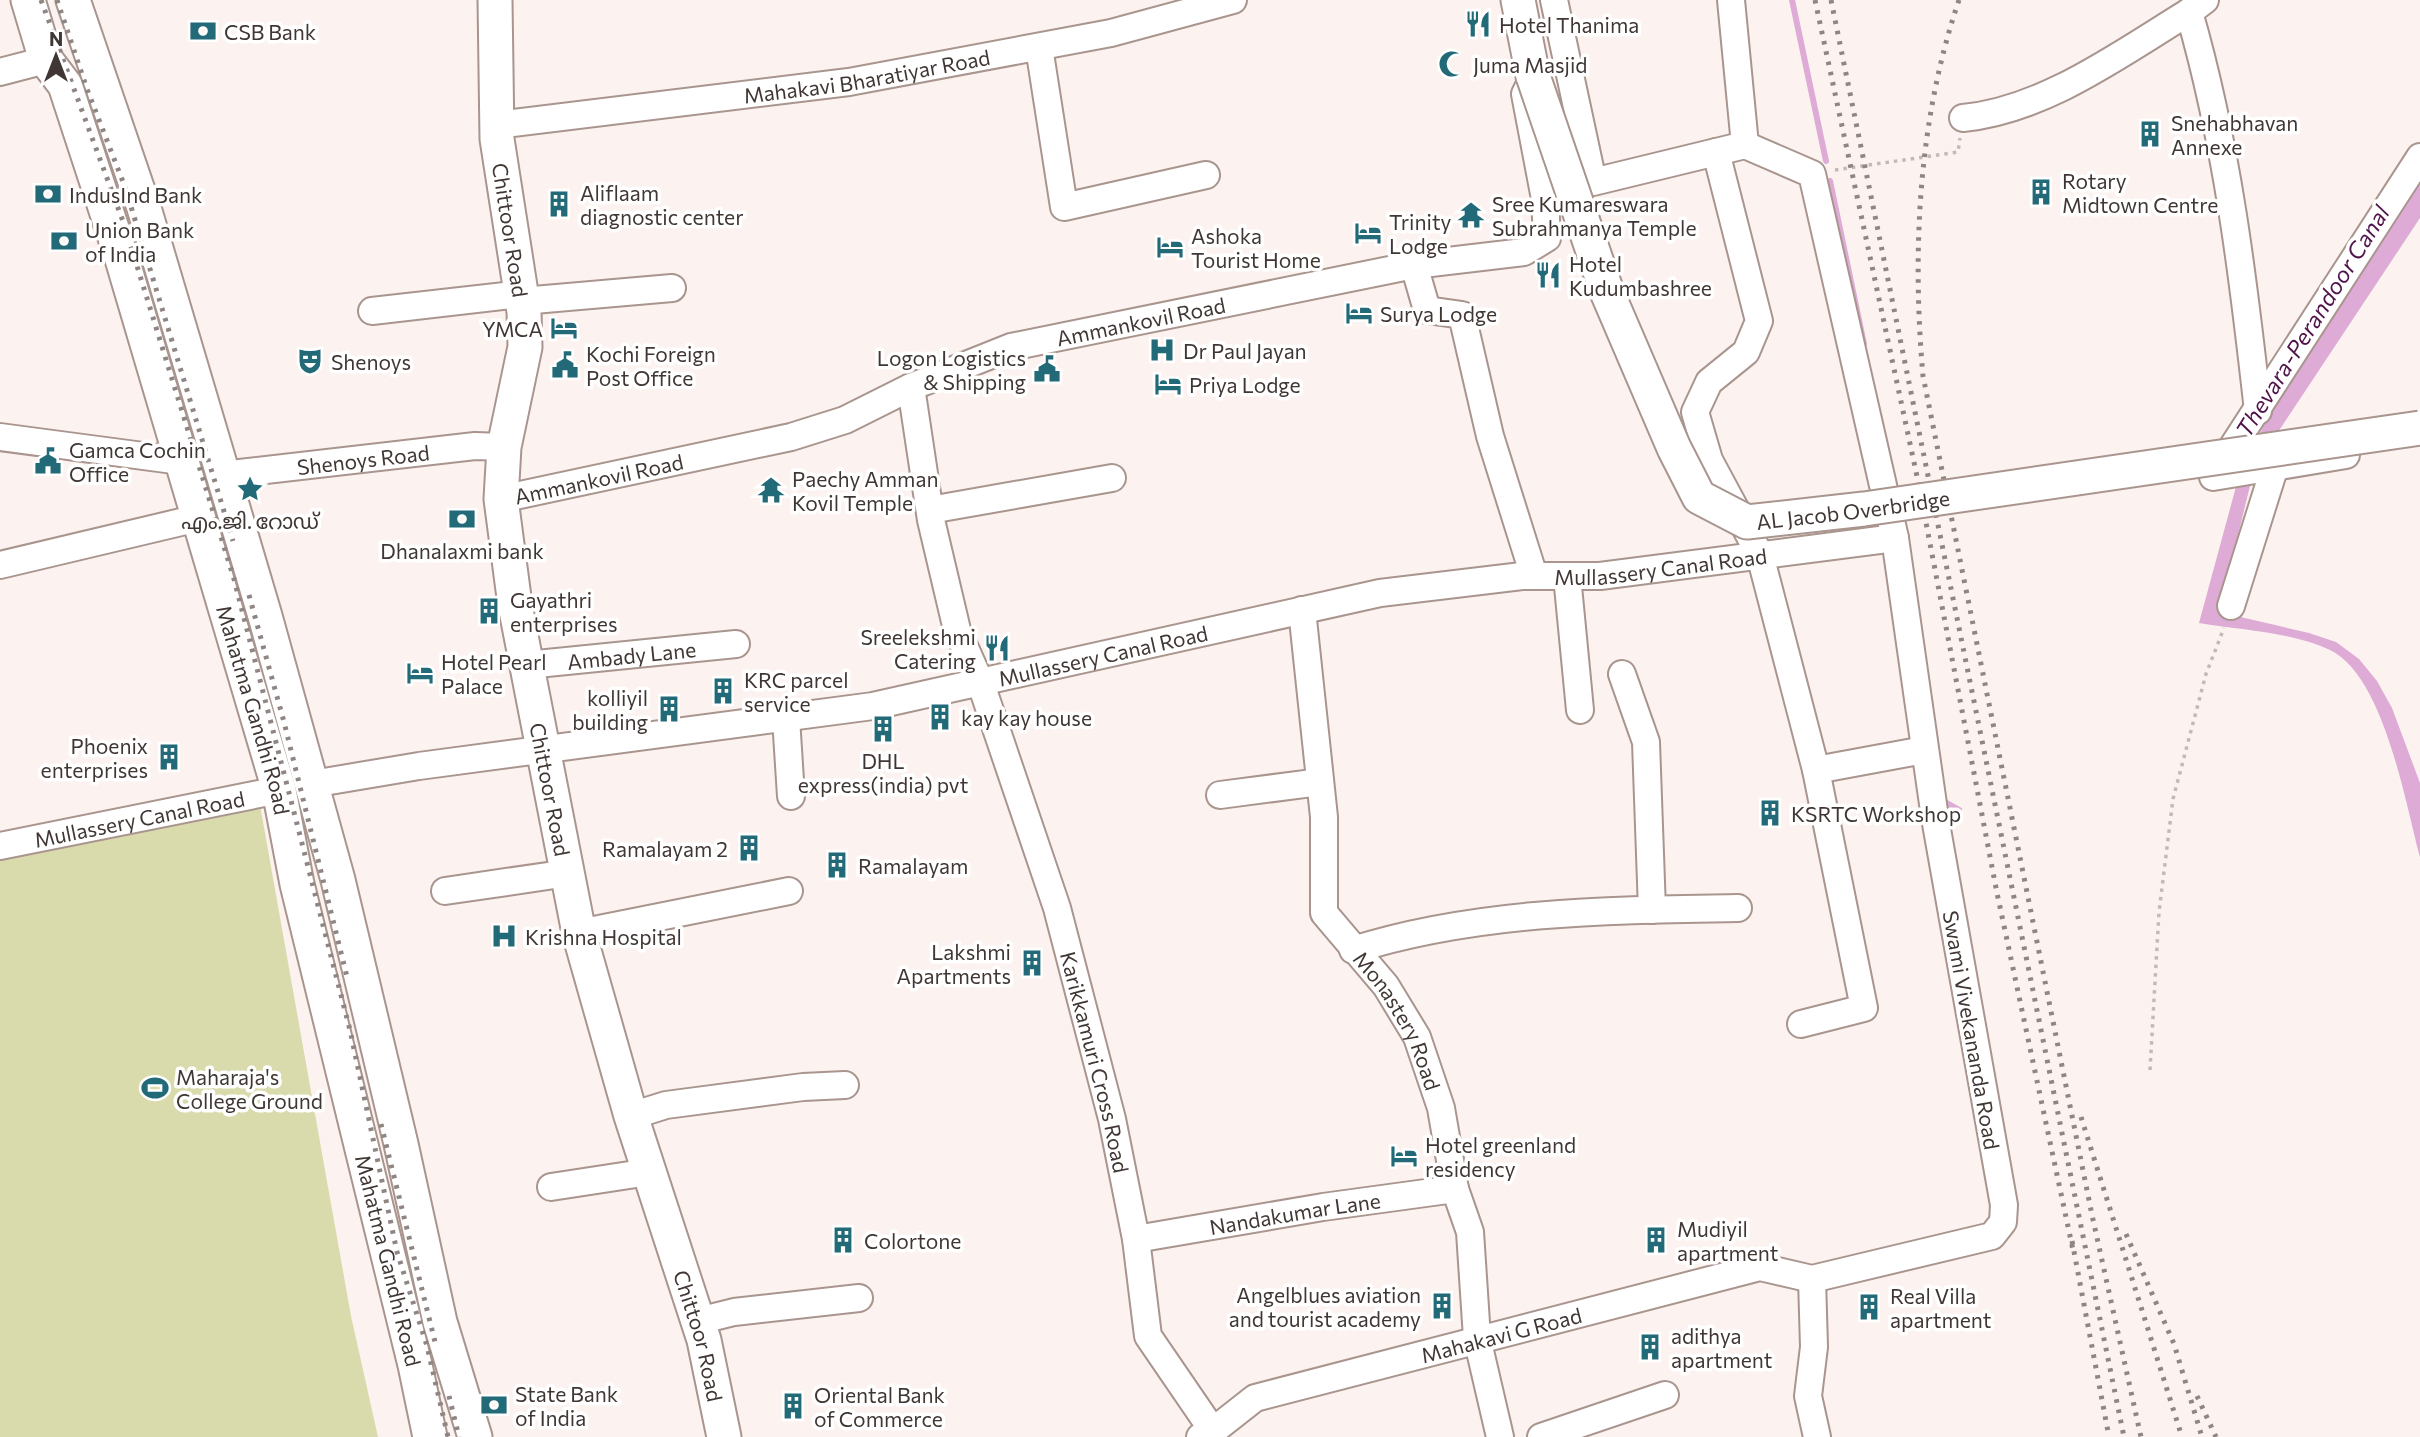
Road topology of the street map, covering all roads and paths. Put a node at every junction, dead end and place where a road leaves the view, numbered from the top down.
1 (28, 0) edge
2 (73, 0) edge
3 (495, 0) edge
4 (1233, 0) edge
5 (1518, 0) edge
6 (1553, 0) edge
7 (1731, 0) edge
8 (2197, 6) edge
9 (1039, 47) junction
10 (46, 60) junction
11 (0, 72) edge
12 (1533, 76) junction
13 (1963, 118) joint
14 (496, 125) junction
15 (1745, 145) junction
16 (1716, 152) junction
17 (2420, 157) edge
18 (1812, 174) junction
19 (1206, 175) dead end
20 (1413, 265) junction
21 (672, 288) dead end
22 (522, 298) junction
23 (372, 311) dead end
24 (912, 387) junction
25 (2258, 411) junction
26 (2420, 428) edge
27 (0, 437) edge
28 (2420, 443) edge
29 (504, 447) junction
30 (181, 461) junction
31 (2271, 467) junction
32 (222, 475) junction
33 (1112, 478) dead end
34 (501, 499) junction
35 (930, 510) junction
36 (198, 518) junction
37 (1895, 538) junction
38 (1760, 555) junction
39 (0, 565) edge
40 (1534, 576) junction
41 (1567, 576) junction
42 (2231, 606) dead end
43 (1302, 610) junction
44 (2223, 634) dead end
45 (736, 644) dead end
46 (527, 665) junction
47 (1622, 674) dead end
48 (981, 684) junction
49 (1580, 710) dead end
50 (786, 718) junction
51 (1924, 750) junction
52 (544, 751) junction
53 (1816, 770) junction
54 (1320, 782) junction
55 (312, 784) junction
56 (279, 790) junction
57 (1220, 795) dead end
58 (792, 796) dead end
59 (0, 846) edge
60 (568, 873) junction
61 (445, 891) dead end
62 (789, 891) dead end
63 (1738, 908) dead end
64 (1652, 910) junction
65 (579, 933) junction
66 (1353, 950) junction
67 (359, 975) junction
68 (321, 979) junction
69 (1801, 1024) dead end
70 (2150, 1070) dead end
71 (845, 1085) dead end
72 (631, 1116) junction
73 (649, 1172) junction
74 (551, 1187) dead end
75 (1455, 1189) junction
76 (1136, 1239) junction
77 (1812, 1279) junction
78 (859, 1298) dead end
79 (698, 1321) junction
80 (1476, 1338) junction
81 (1665, 1395) dead end
82 (1207, 1434) edge
83 (430, 1437) edge
84 (475, 1437) edge
85 (724, 1437) edge
86 (1500, 1437) edge
87 (1541, 1437) edge
88 (1817, 1437) edge

1 - 10 main road, Mahatma Gandhi Road
2 - 32 main road, Mahatma Gandhi Road
3 - 14 main road, Chittoor Road
4 - 9 street, Mahakavi Bharatiyar Road
5 - 12 main road, AL Jacob Overbridge
6 - 16 street
7 - 15 street
8 - 13 street
8 - 25 street
9 - 14 street, Mahakavi Bharatiyar Road
9 - 19 street
10 - 11 street
10 - 30 main road, Mahatma Gandhi Road
12 - 20 street, Ammankovil Road
12 - 26 main road, AL Jacob Overbridge, bridge
13 - 18 path
14 - 22 main road, Chittoor Road
15 - 16 street
15 - 18 street
16 - 38 street
17 - 25 street
18 - 37 street, Swami Vivekananda Road
20 - 24 street, Ammankovil Road
20 - 40 street
21 - 22 street
22 - 23 street
22 - 29 main road, Chittoor Road
24 - 34 street, Ammankovil Road
24 - 35 street, Karikkamuri Cross Road
25 - 31 street
27 - 30 street
28 - 31 street
29 - 32 street, Shenoys Road
29 - 34 main road, Chittoor Road
30 - 36 main road, Mahatma Gandhi Road
31 - 42 street
32 - 55 main road, Mahatma Gandhi Road
33 - 35 street
34 - 46 main road, Chittoor Road
35 - 48 street, Karikkamuri Cross Road
36 - 39 street
36 - 56 main road, Mahatma Gandhi Road
37 - 38 street, Mullassery Canal Road
37 - 51 street, Swami Vivekananda Road
38 - 41 street, Mullassery Canal Road
38 - 53 street
40 - 41 street, Mullassery Canal Road
40 - 43 street, Mullassery Canal Road
41 - 49 street
43 - 48 street, Mullassery Canal Road
43 - 54 street, Monastery Road
44 - 70 path
45 - 46 street, Ambady Lane
46 - 52 main road, Chittoor Road
47 - 64 street
48 - 50 street, Mullassery Canal Road
48 - 76 street, Karikkamuri Cross Road
50 - 52 street, Mullassery Canal Road
50 - 58 street
51 - 53 street
51 - 77 street, Swami Vivekananda Road
52 - 55 street, Mullassery Canal Road
52 - 60 main road, Chittoor Road
53 - 69 street
54 - 57 street
54 - 66 street, Monastery Road
55 - 67 main road, Mahatma Gandhi Road
56 - 59 street, Mullassery Canal Road
56 - 68 main road, Mahatma Gandhi Road
60 - 61 street
60 - 65 main road, Chittoor Road
62 - 65 street
63 - 64 street
64 - 66 street
65 - 72 main road, Chittoor Road
66 - 75 street, Monastery Road
67 - 68 main road
67 - 84 main road, Mahatma Gandhi Road
68 - 83 main road, Mahatma Gandhi Road
71 - 72 street
72 - 73 main road, Chittoor Road
73 - 74 street
73 - 79 main road, Chittoor Road
75 - 76 street, Nandakumar Lane
75 - 80 street, Monastery Road
76 - 82 street, Karikkamuri Cross Road
77 - 80 street, Mahakavi G Road
77 - 88 street
78 - 79 street
79 - 85 main road, Chittoor Road
80 - 82 street, Mahakavi G Road
80 - 86 street, Monastery Road
81 - 87 street

